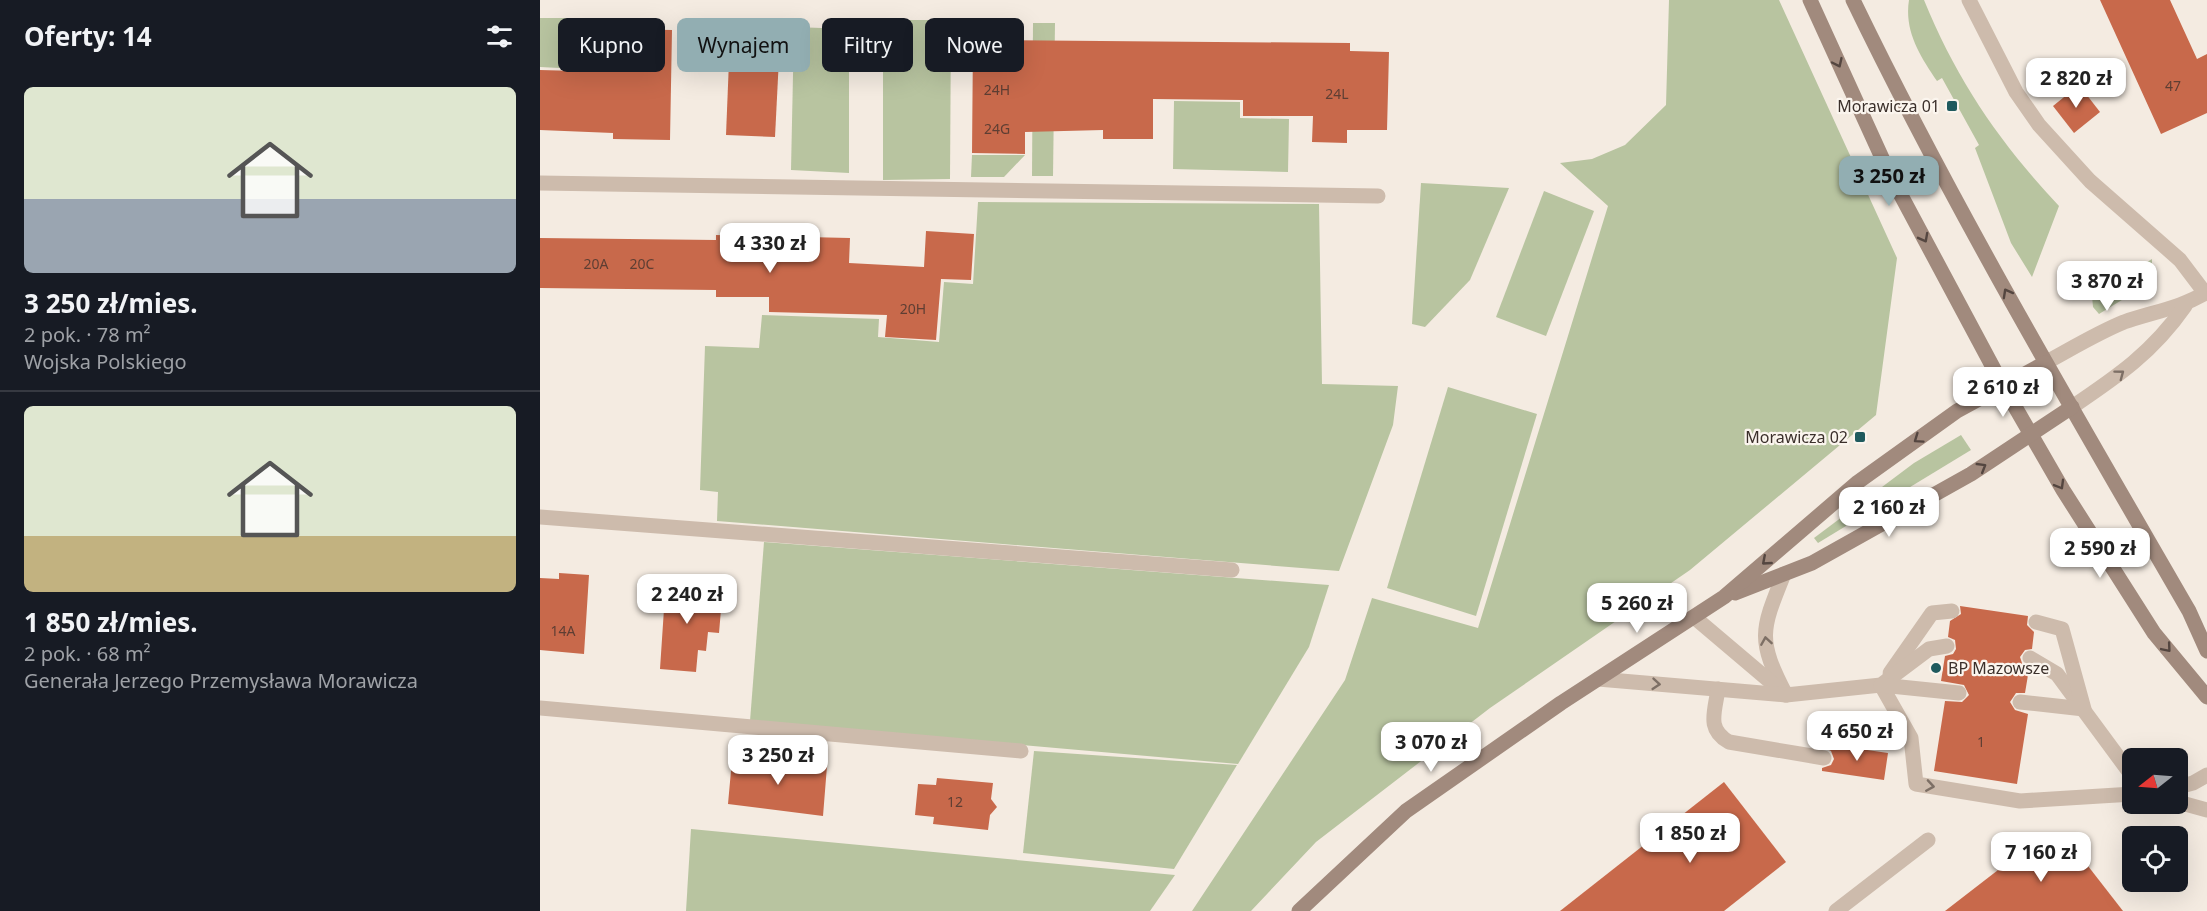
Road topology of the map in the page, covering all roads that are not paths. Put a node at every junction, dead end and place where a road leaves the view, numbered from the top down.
1 (1810, 0) edge
2 (1853, 0) edge
3 (1969, 0) edge
4 (540, 183) edge
5 (1378, 196) dead end
6 (2206, 293) edge
7 (2185, 306) junction
8 (2045, 363) junction
9 (2003, 386) junction
10 (2072, 407) junction
11 (2031, 434) junction
12 (540, 518) edge
13 (1232, 570) dead end
14 (1784, 574) junction
15 (1724, 597) junction
16 (1952, 611) dead end
17 (1694, 617) junction
18 (2036, 622) dead end
19 (1947, 646) dead end
20 (2207, 651) edge
21 (2030, 658) dead end
22 (1598, 679) junction
23 (1881, 685) junction
24 (1718, 689) junction
25 (1959, 693) dead end
26 (1786, 695) junction
27 (2207, 697) edge
28 (2020, 702) dead end
29 (540, 708) edge
30 (2084, 709) junction
31 (1022, 751) dead end
32 (1824, 758) dead end
33 (2122, 762) edge
34 (2207, 775) edge
35 (2188, 784) edge
36 (2122, 795) edge
37 (2188, 805) edge
38 (2207, 810) edge
39 (1928, 840) dead end
40 (1299, 911) edge
41 (1836, 911) edge

1 -> 9 main road
8 -> 2 main road
3 - 6 street
4 - 5 street
6 - 7 street
7 - 8 street
10 -> 7 street
8 - 9 main road
8 - 10 main road
9 - 11 main road
9 -> 15 main road
10 - 11 main road
10 - 20 main road
14 -> 11 main road
11 -> 27 main road
12 - 13 street
14 - 15 main road
26 -> 14 street
15 - 17 main road
16 - 23 street
17 - 22 main road
17 - 26 street
18 - 30 street
19 - 23 street
21 - 30 street
22 -> 24 street
22 - 40 main road
23 - 25 street
23 - 26 street
23 -> 36 street
24 - 26 street
24 - 32 street
28 - 30 street
29 - 31 street
30 - 33 street
34 - 35 street
37 - 38 street
39 - 41 street

